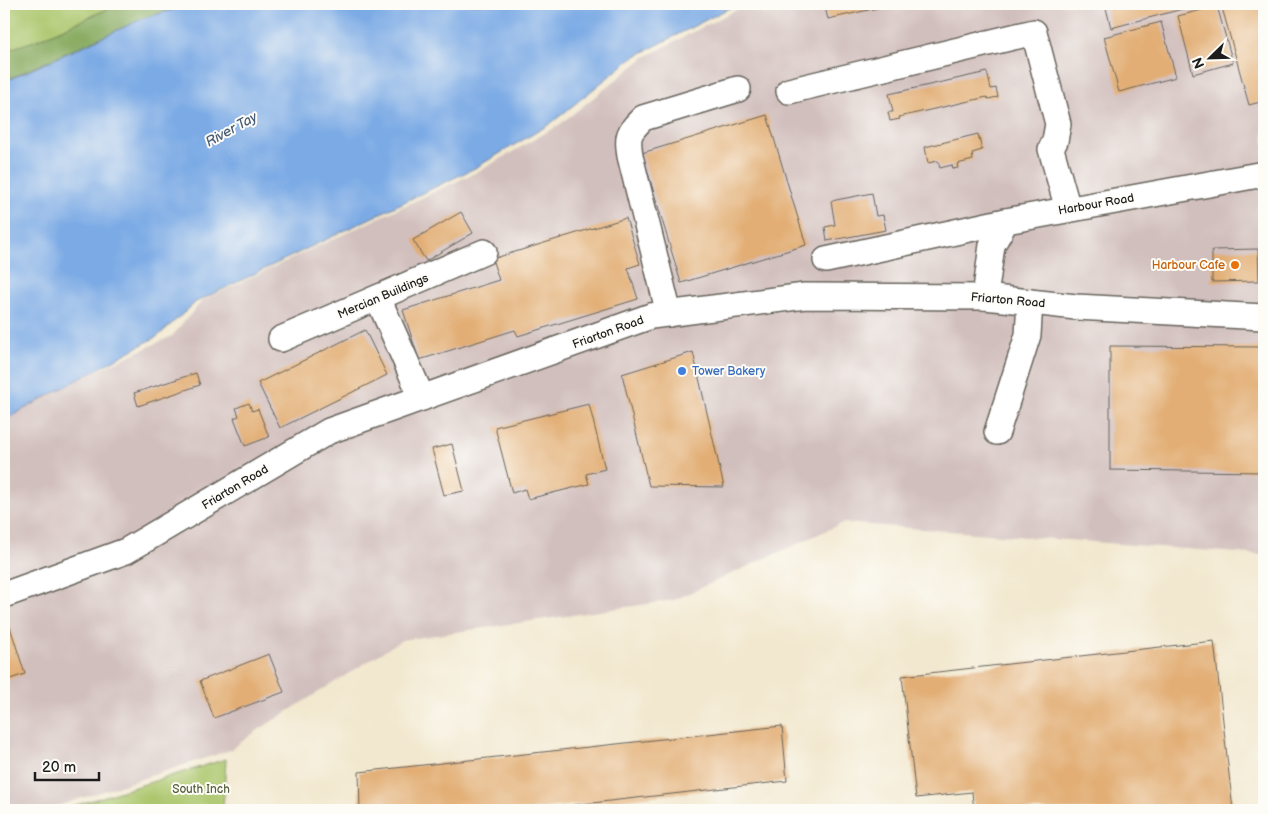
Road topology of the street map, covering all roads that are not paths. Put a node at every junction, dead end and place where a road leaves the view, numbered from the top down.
1 (738, 89) dead end
2 (789, 91) dead end
3 (1264, 174) edge
4 (1068, 210) junction
5 (1006, 221) junction
6 (484, 252) dead end
7 (826, 260) dead end
8 (985, 297) junction
9 (378, 298) junction
10 (1030, 302) junction
11 (669, 314) junction
12 (1264, 317) edge
13 (281, 339) dead end
14 (422, 398) junction
15 (997, 432) dead end
16 (4, 595) edge

1 - 11 street
2 - 4 street
3 - 4 street, Harbour Road
4 - 5 street, Harbour Road
5 - 7 street, Harbour Road
5 - 8 street
6 - 9 street, Mercian Buildings
8 - 10 street, Friarton Road
8 - 11 street, Friarton Road
9 - 13 street, Mercian Buildings
9 - 14 street
10 - 12 street, Friarton Road
10 - 15 street
11 - 14 street, Friarton Road
14 - 16 street, Friarton Road

